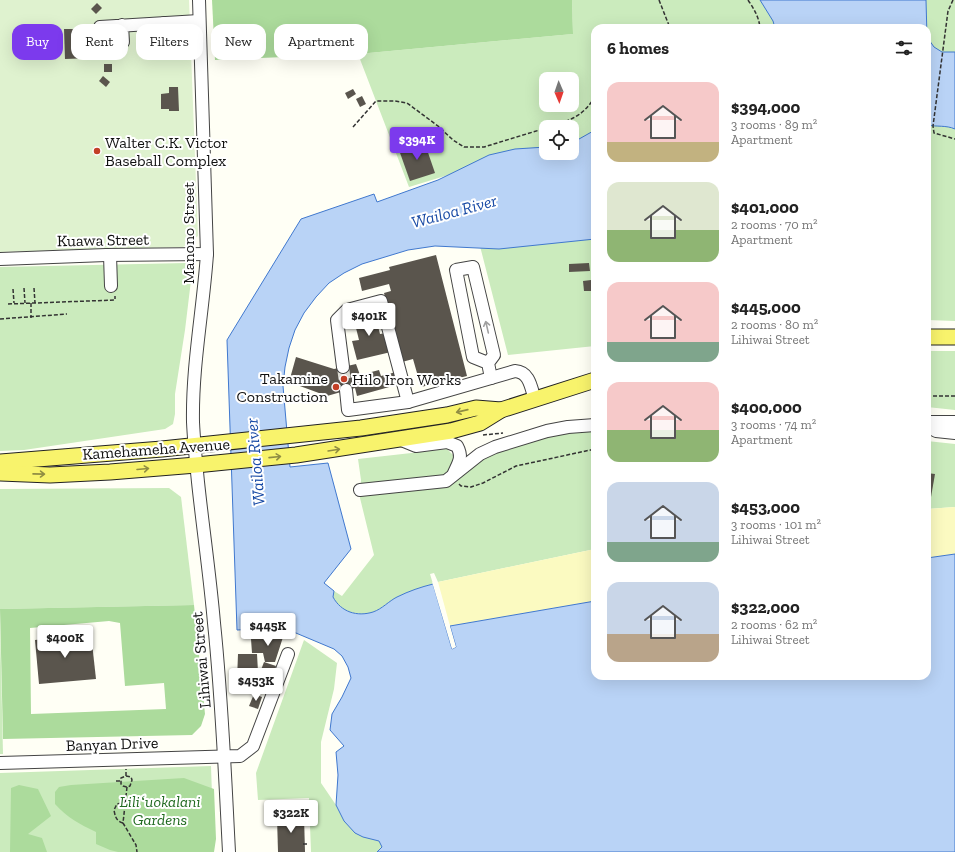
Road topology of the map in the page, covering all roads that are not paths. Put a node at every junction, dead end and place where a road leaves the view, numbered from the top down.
1 (199, 0) edge
2 (199, 21) junction
3 (164, 23) joint
4 (128, 25) edge
5 (207, 254) junction
6 (110, 255) junction
7 (0, 259) edge
8 (113, 289) road end
9 (931, 337) edge
10 (955, 337) edge
11 (488, 363) junction
12 (343, 367) tunnel mouth
13 (491, 378) junction
14 (591, 381) edge
15 (346, 390) tunnel mouth
16 (535, 400) junction
17 (408, 402) junction
18 (500, 410) junction
19 (931, 422) edge
20 (955, 422) edge
21 (591, 425) edge
22 (931, 428) edge
23 (955, 433) edge
24 (399, 439) junction
25 (194, 445) junction
26 (0, 462) edge
27 (196, 465) junction
28 (0, 473) edge
29 (453, 476) junction
30 (360, 490) dead end
31 (288, 654) dead end
32 (224, 756) junction
33 (0, 763) edge
34 (229, 852) edge

1 - 2 street, Manono Street
2 - 3 street
2 - 5 street, Manono Street
3 - 4 street
5 - 6 street, Kuawa Street
5 - 25 street, Manono Street
6 - 7 street, Kuawa Street
6 - 8 street
9 - 10 main road
11 -> 11 street
11 - 13 street
12 - 17 street
13 - 16 street
13 - 17 street
14 - 16 main road, Kamehameha Avenue
15 - 17 street
16 - 18 main road, Kamehameha Avenue
18 - 24 main road, Kamehameha Avenue
18 -> 25 main road, Kamehameha Avenue
19 - 20 street
21 - 29 street
22 - 23 street
27 -> 24 main road, Kamehameha Avenue
24 - 29 street
25 - 26 main road, Kamehameha Avenue
25 - 27 street, Manono Street
28 -> 27 main road, Kamehameha Avenue
27 - 32 street, Lihiwai Street
29 - 30 street
31 - 32 street, Banyan Drive
32 - 33 street, Banyan Drive
32 - 34 street, Lihiwai Street

